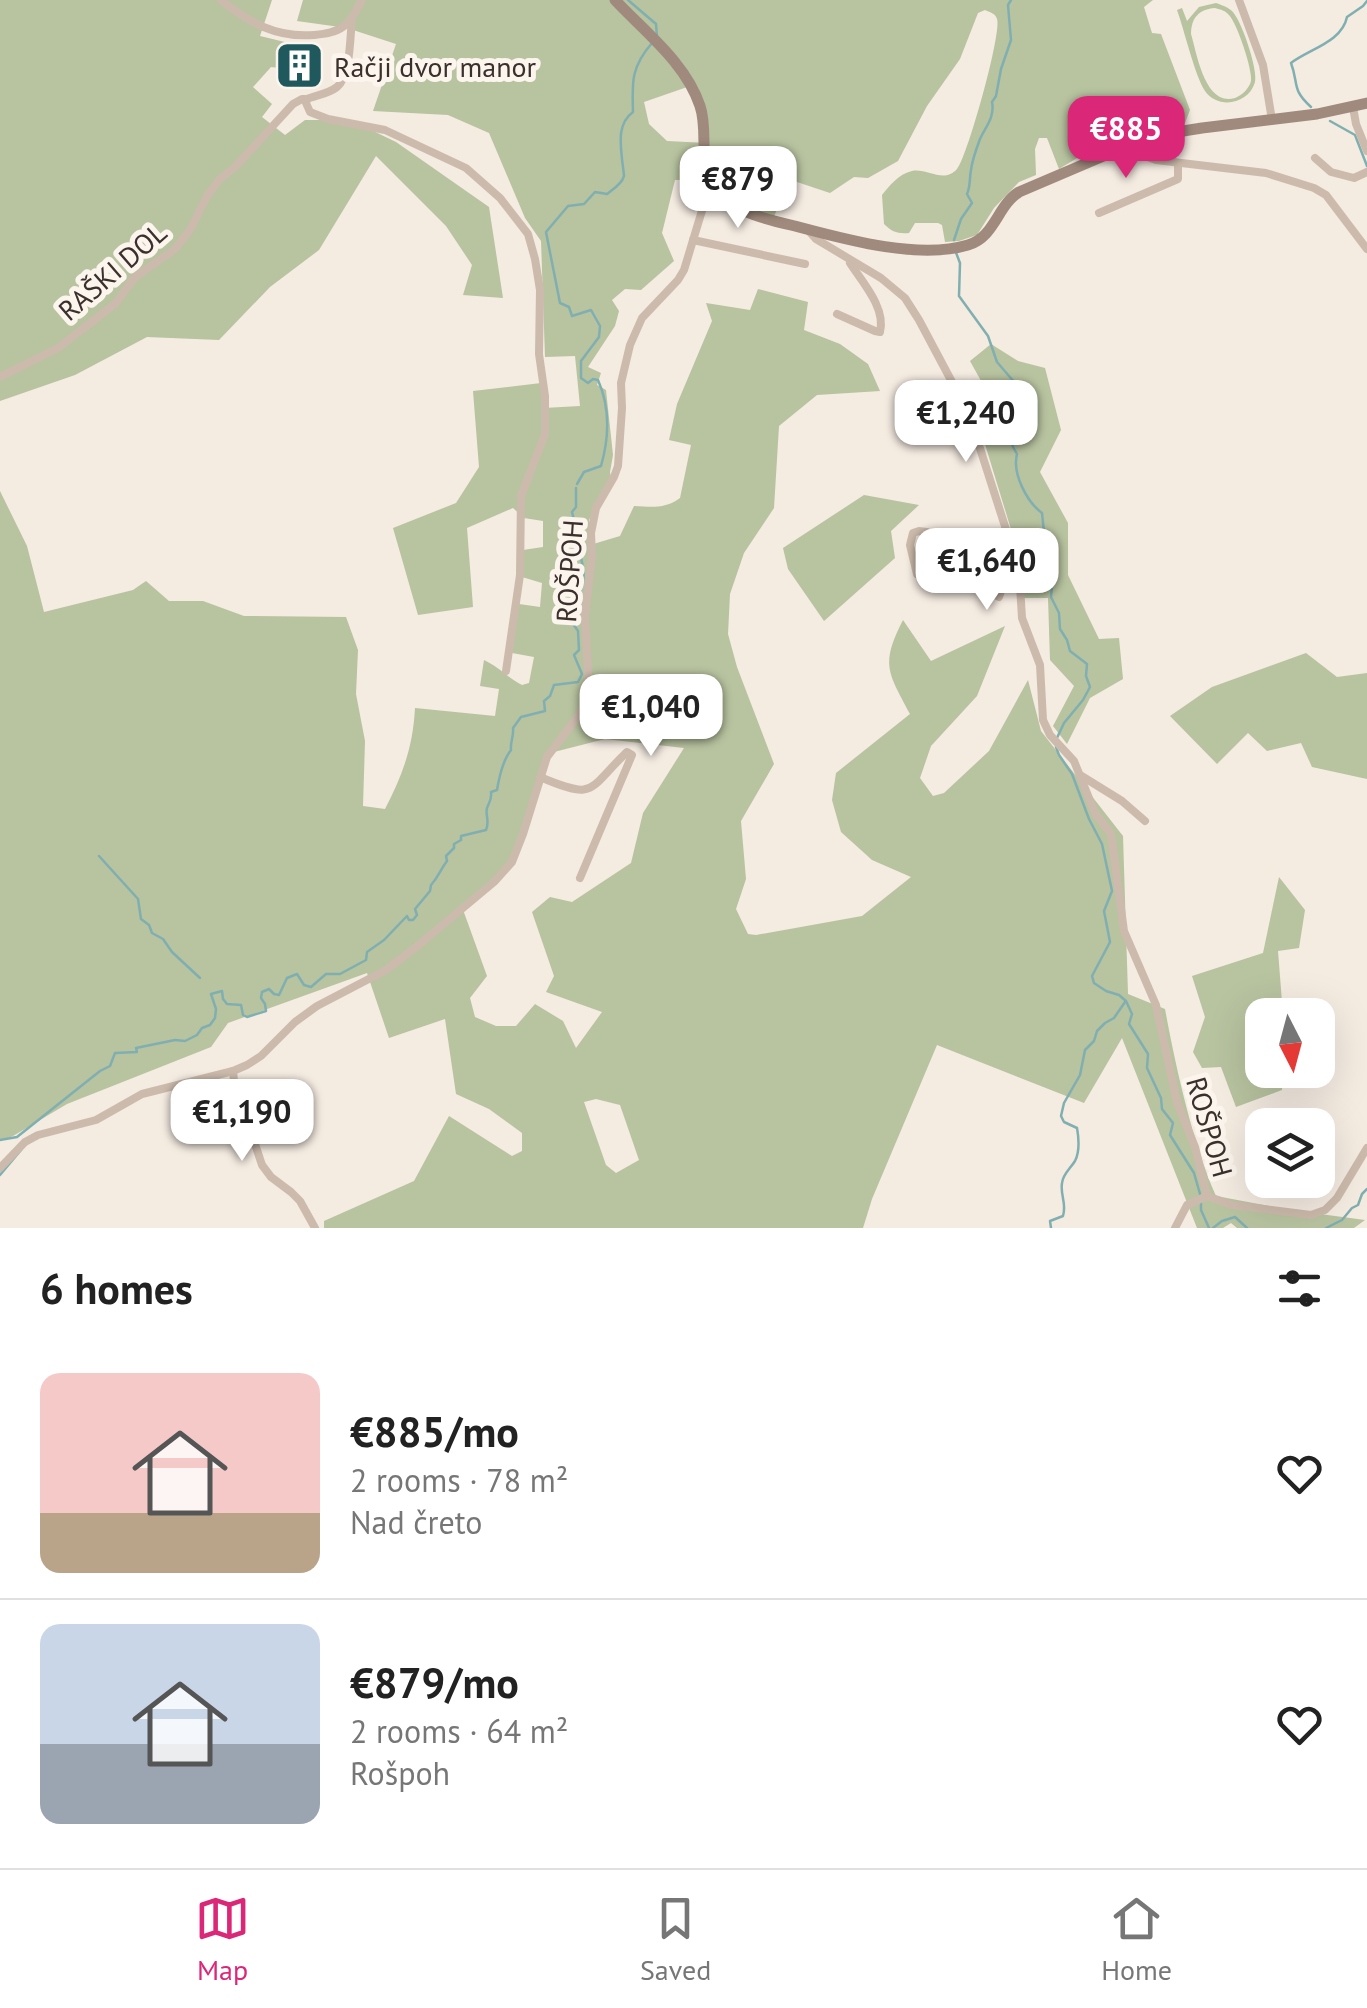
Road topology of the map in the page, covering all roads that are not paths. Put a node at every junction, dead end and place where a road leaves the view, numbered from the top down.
1 (221, 0) edge
2 (362, 0) edge
3 (615, 0) edge
4 (1239, 0) edge
5 (1257, 14) dead end
6 (352, 18) junction
7 (1246, 18) junction
8 (307, 99) junction
9 (1367, 103) edge
10 (1352, 106) junction
11 (1272, 120) junction
12 (1364, 136) edge
13 (1141, 140) junction
14 (1367, 151) edge
15 (1315, 158) dead end
16 (1178, 164) junction
17 (1367, 172) edge
18 (714, 187) junction
19 (1099, 213) dead end
20 (807, 229) junction
21 (694, 240) junction
22 (1367, 249) edge
23 (848, 260) junction
24 (805, 264) dead end
25 (836, 314) dead end
26 (0, 378) edge
27 (1014, 554) junction
28 (918, 574) dead end
29 (506, 672) dead end
30 (1080, 776) junction
31 (540, 778) junction
32 (1145, 821) dead end
33 (580, 878) dead end
34 (233, 1071) junction
35 (1367, 1148) edge
36 (0, 1168) edge
37 (1202, 1197) junction
38 (316, 1228) edge
39 (1174, 1228) edge

1 - 6 street
2 - 6 street
3 - 18 street
4 - 7 street
5 - 7 street
6 - 8 street, RAŠKI DOL
7 - 11 street
8 - 26 street, RAŠKI DOL
8 - 29 street
9 - 10 street
10 - 11 street
10 - 12 street
11 - 13 street
12 - 14 street
13 - 16 street
13 - 20 street
15 - 17 street
16 - 19 street
16 - 22 street
18 - 20 street
18 - 21 street, ROŠPOH
20 - 23 street
21 - 24 street
21 - 31 street, ROŠPOH
23 - 25 street
23 - 27 street
27 - 28 street
27 - 30 street, ROŠPOH
30 - 32 street
30 - 37 street, ROŠPOH
31 - 33 street
31 - 34 street, ROŠPOH
34 - 36 street, ROŠPOH
34 - 38 street
35 - 37 street
37 - 39 street, ROŠPOH

